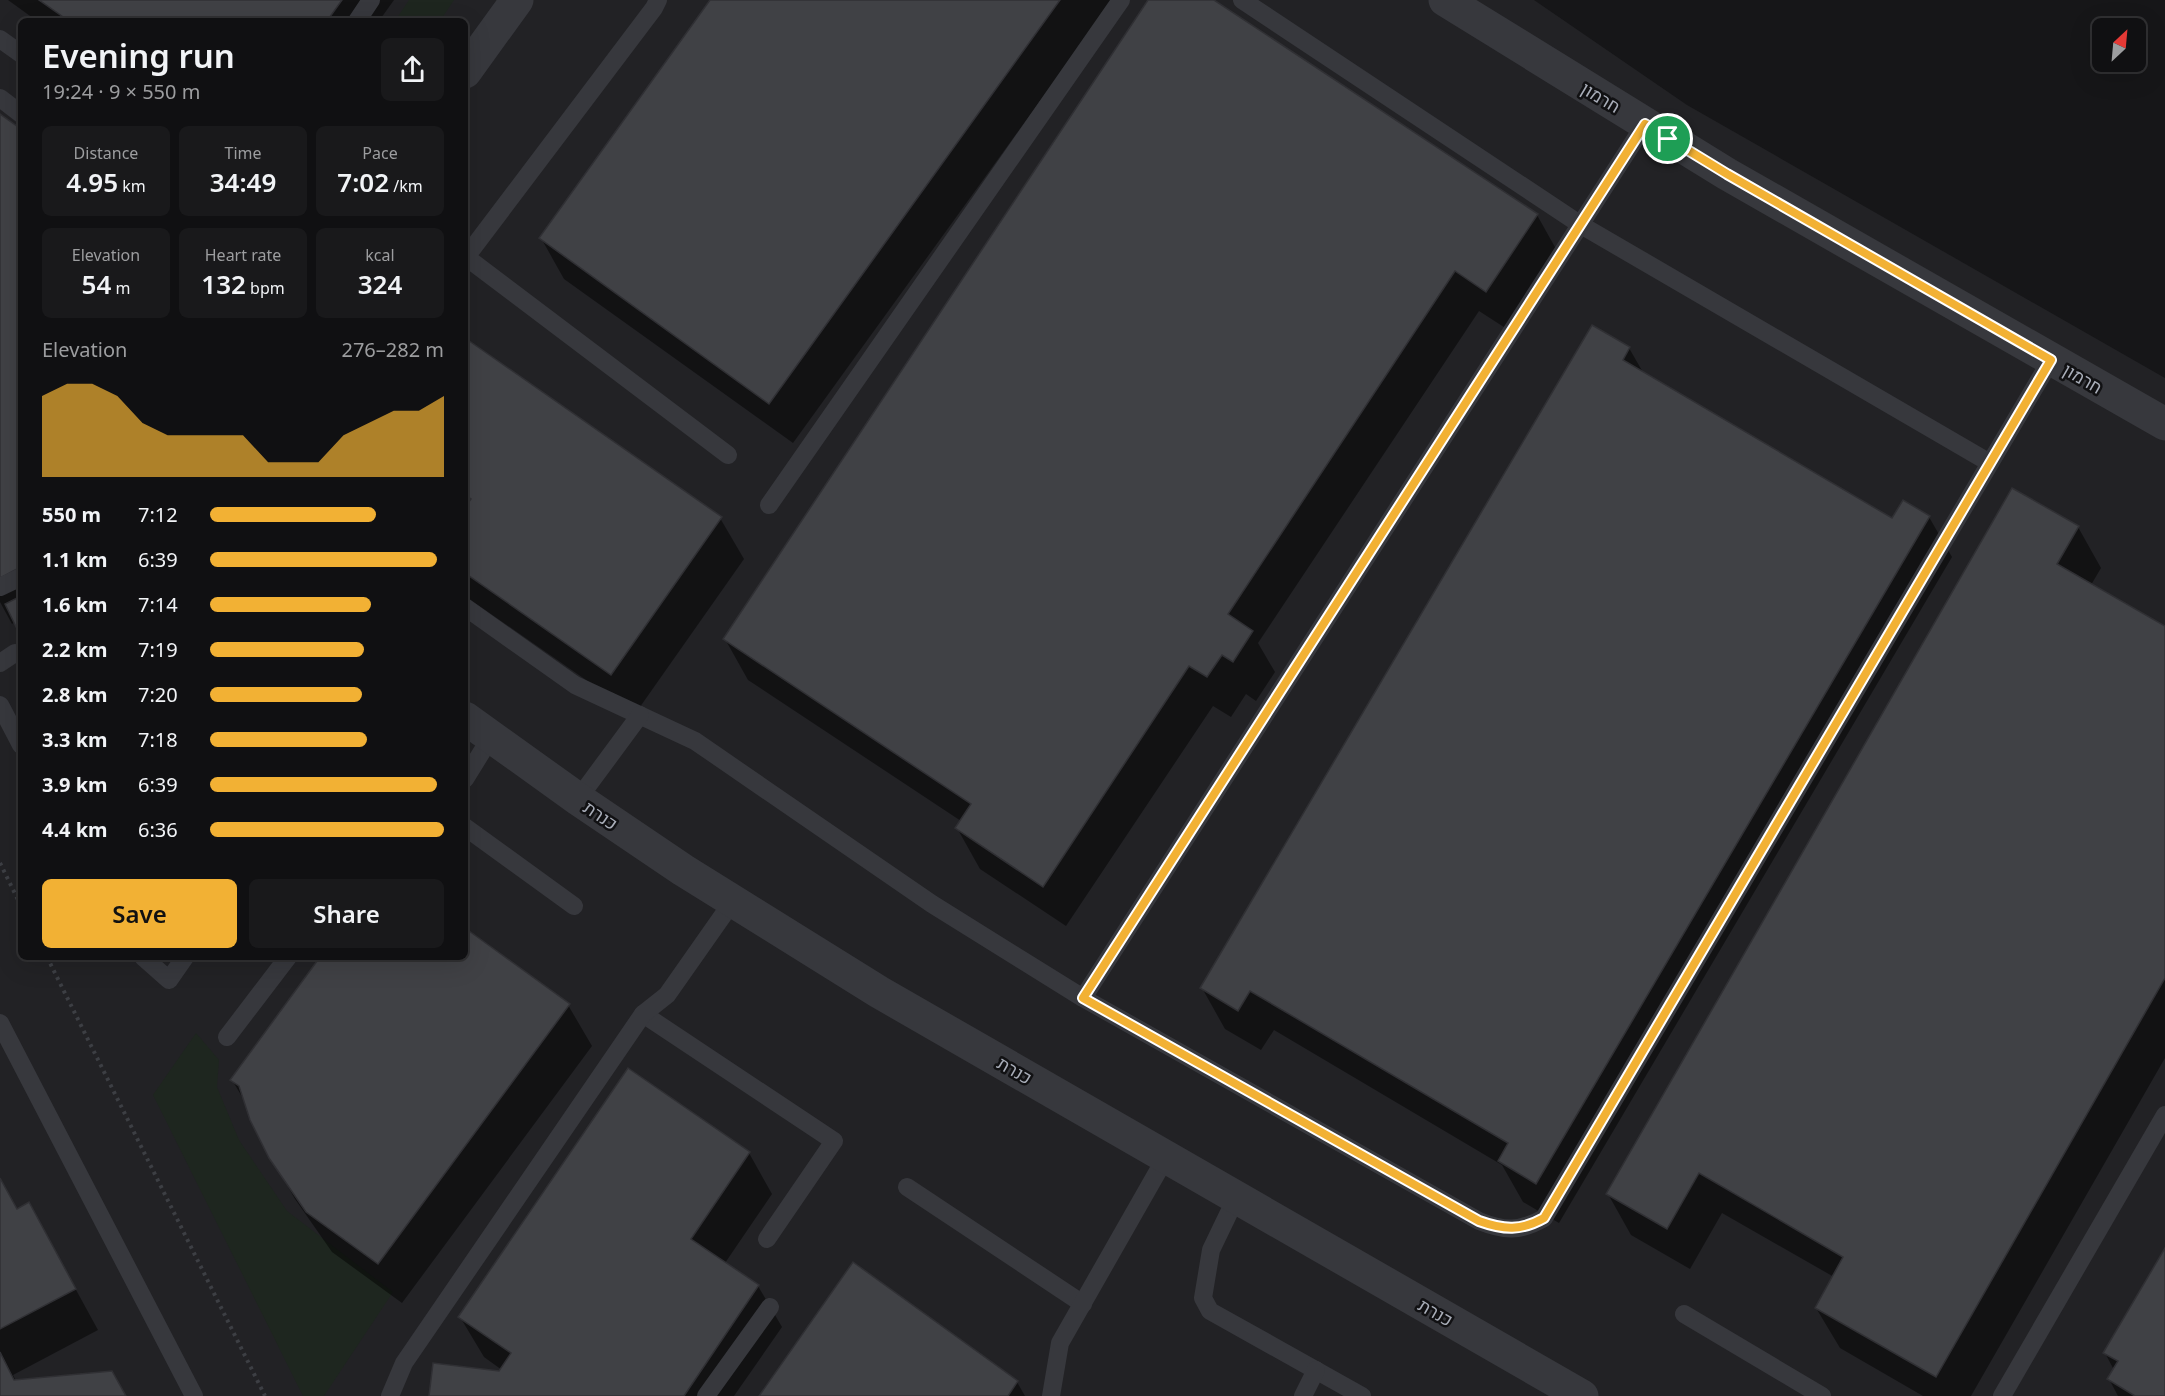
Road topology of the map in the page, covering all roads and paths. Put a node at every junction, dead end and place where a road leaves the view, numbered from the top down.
1 (371, 0) edge
2 (517, 0) edge
3 (658, 0) edge
4 (1121, 0) edge
5 (1242, 0) edge
6 (1445, 0) edge
7 (359, 18) edge
8 (0, 39) edge
9 (18, 52) edge
10 (468, 68) edge
11 (0, 98) edge
12 (18, 112) edge
13 (1645, 124) junction
14 (1581, 225) junction
15 (468, 254) edge
16 (468, 259) edge
17 (2051, 360) junction
18 (2165, 424) edge
19 (728, 455) dead end
20 (1990, 463) junction
21 (769, 505) dead end
22 (18, 578) edge
23 (0, 587) edge
24 (468, 609) edge
25 (0, 705) edge
26 (640, 715) junction
27 (468, 720) edge
28 (491, 736) junction
29 (18, 740) edge
30 (468, 774) edge
31 (578, 799) junction
32 (468, 829) edge
33 (0, 863) edge
34 (18, 900) edge
35 (733, 901) junction
36 (574, 906) dead end
37 (48, 960) edge
38 (146, 960) edge
39 (183, 960) edge
40 (286, 960) edge
41 (1083, 998) junction
42 (643, 1014) junction
43 (0, 1023) edge
44 (227, 1037) dead end
45 (2165, 1115) edge
46 (1166, 1157) junction
47 (907, 1187) dead end
48 (1236, 1198) junction
49 (767, 1239) dead end
50 (1083, 1304) junction
51 (770, 1307) dead end
52 (1684, 1314) dead end
53 (1316, 1370) junction
54 (194, 1396) edge
55 (265, 1396) edge
56 (390, 1396) edge
57 (706, 1396) edge
58 (1051, 1396) edge
59 (1303, 1396) edge
60 (1362, 1396) edge
61 (1581, 1396) edge
62 (1822, 1396) edge
63 (2002, 1396) edge

1 - 7 lane
2 - 10 street
3 - 15 lane
4 - 21 lane
5 - 14 lane
6 - 13 street, חרמון
8 - 9 lane
11 - 12 lane
13 - 14 lane
13 - 17 street, חרמון
14 - 20 lane
14 - 41 lane
16 - 19 lane
17 - 18 street, חרמון
17 - 20 lane
20 - 41 lane
22 - 23 lane
24 - 26 lane
25 - 29 lane
26 - 31 lane
26 - 41 lane
27 - 28 street, כנרת
28 - 30 lane
28 - 31 street, כנרת
31 - 35 street, כנרת
32 - 36 lane
33 - 34 path
35 - 42 lane
35 - 46 street, כנרת
37 - 55 path
38 - 39 lane
40 - 44 lane
42 - 49 lane
42 - 56 lane
43 - 54 lane
45 - 63 lane
46 - 48 street, כנרת
46 - 50 lane
47 - 50 lane
48 - 53 lane
48 - 61 street, כנרת
50 - 58 lane
51 - 57 lane
52 - 62 lane
53 - 59 lane
53 - 60 lane

